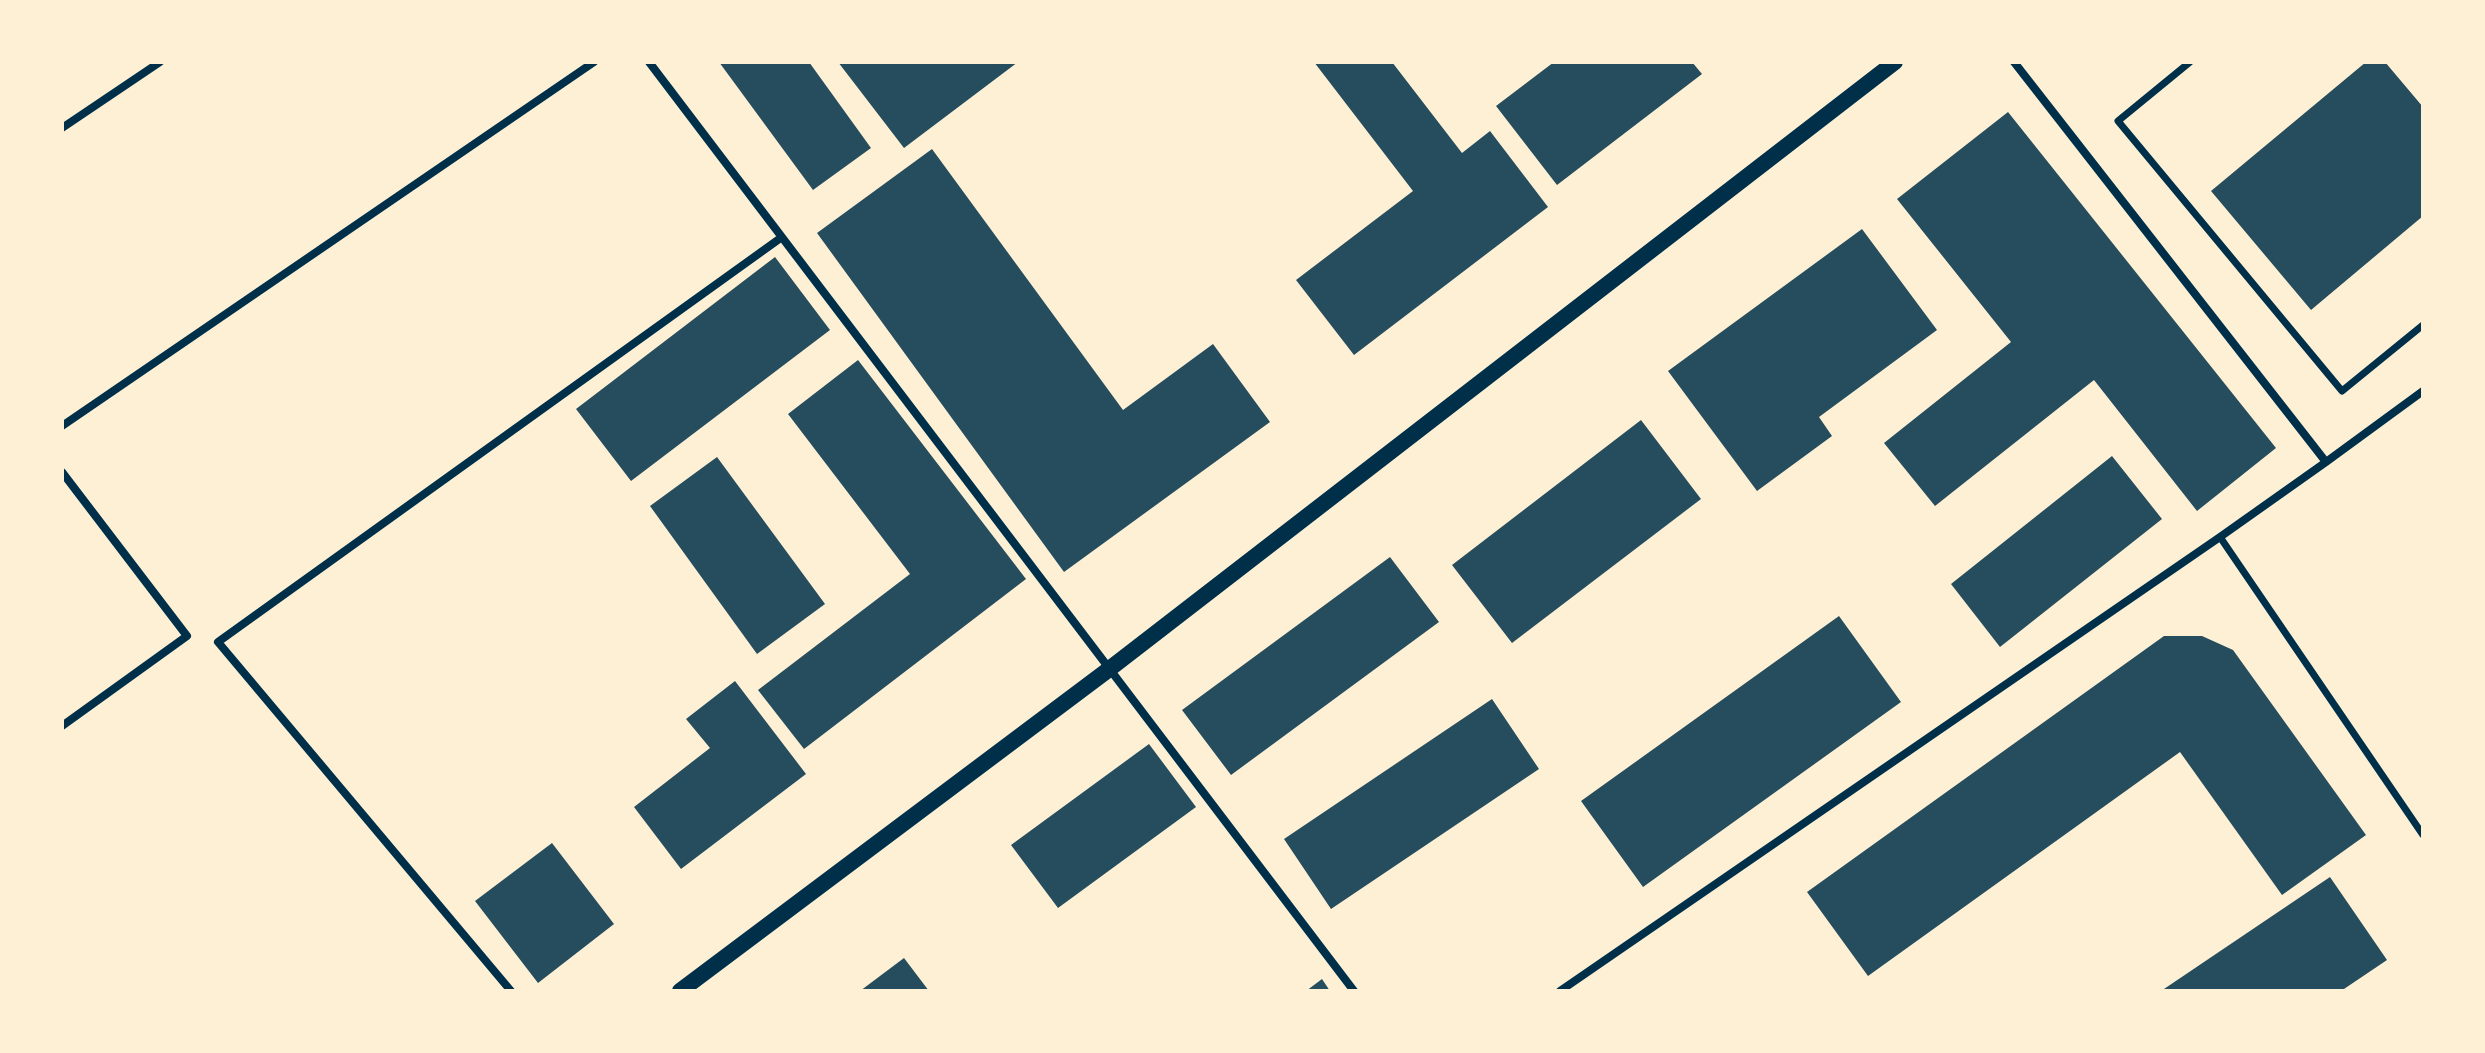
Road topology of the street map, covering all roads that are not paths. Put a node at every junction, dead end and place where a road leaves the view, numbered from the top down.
1 (160, 62) edge
2 (594, 62) edge
3 (649, 62) edge
4 (1895, 62) edge
5 (2014, 62) edge
6 (2190, 62) edge
7 (62, 128) edge
8 (782, 237) junction
9 (2423, 325) edge
10 (2423, 391) edge
11 (62, 426) edge
12 (2326, 462) junction
13 (62, 472) edge
14 (2220, 537) junction
15 (1108, 670) junction
16 (62, 726) edge
17 (2423, 835) edge
18 (511, 991) edge
19 (680, 991) edge
20 (1354, 991) edge
21 (1560, 991) edge

1 - 7 street
2 - 11 street
3 - 8 street
4 - 15 main road
5 - 12 street
6 - 9 street
8 - 15 street
8 - 18 street
10 - 12 street
12 - 14 street
13 - 16 street
14 - 17 street
14 - 21 street
15 - 19 main road
15 - 20 street

